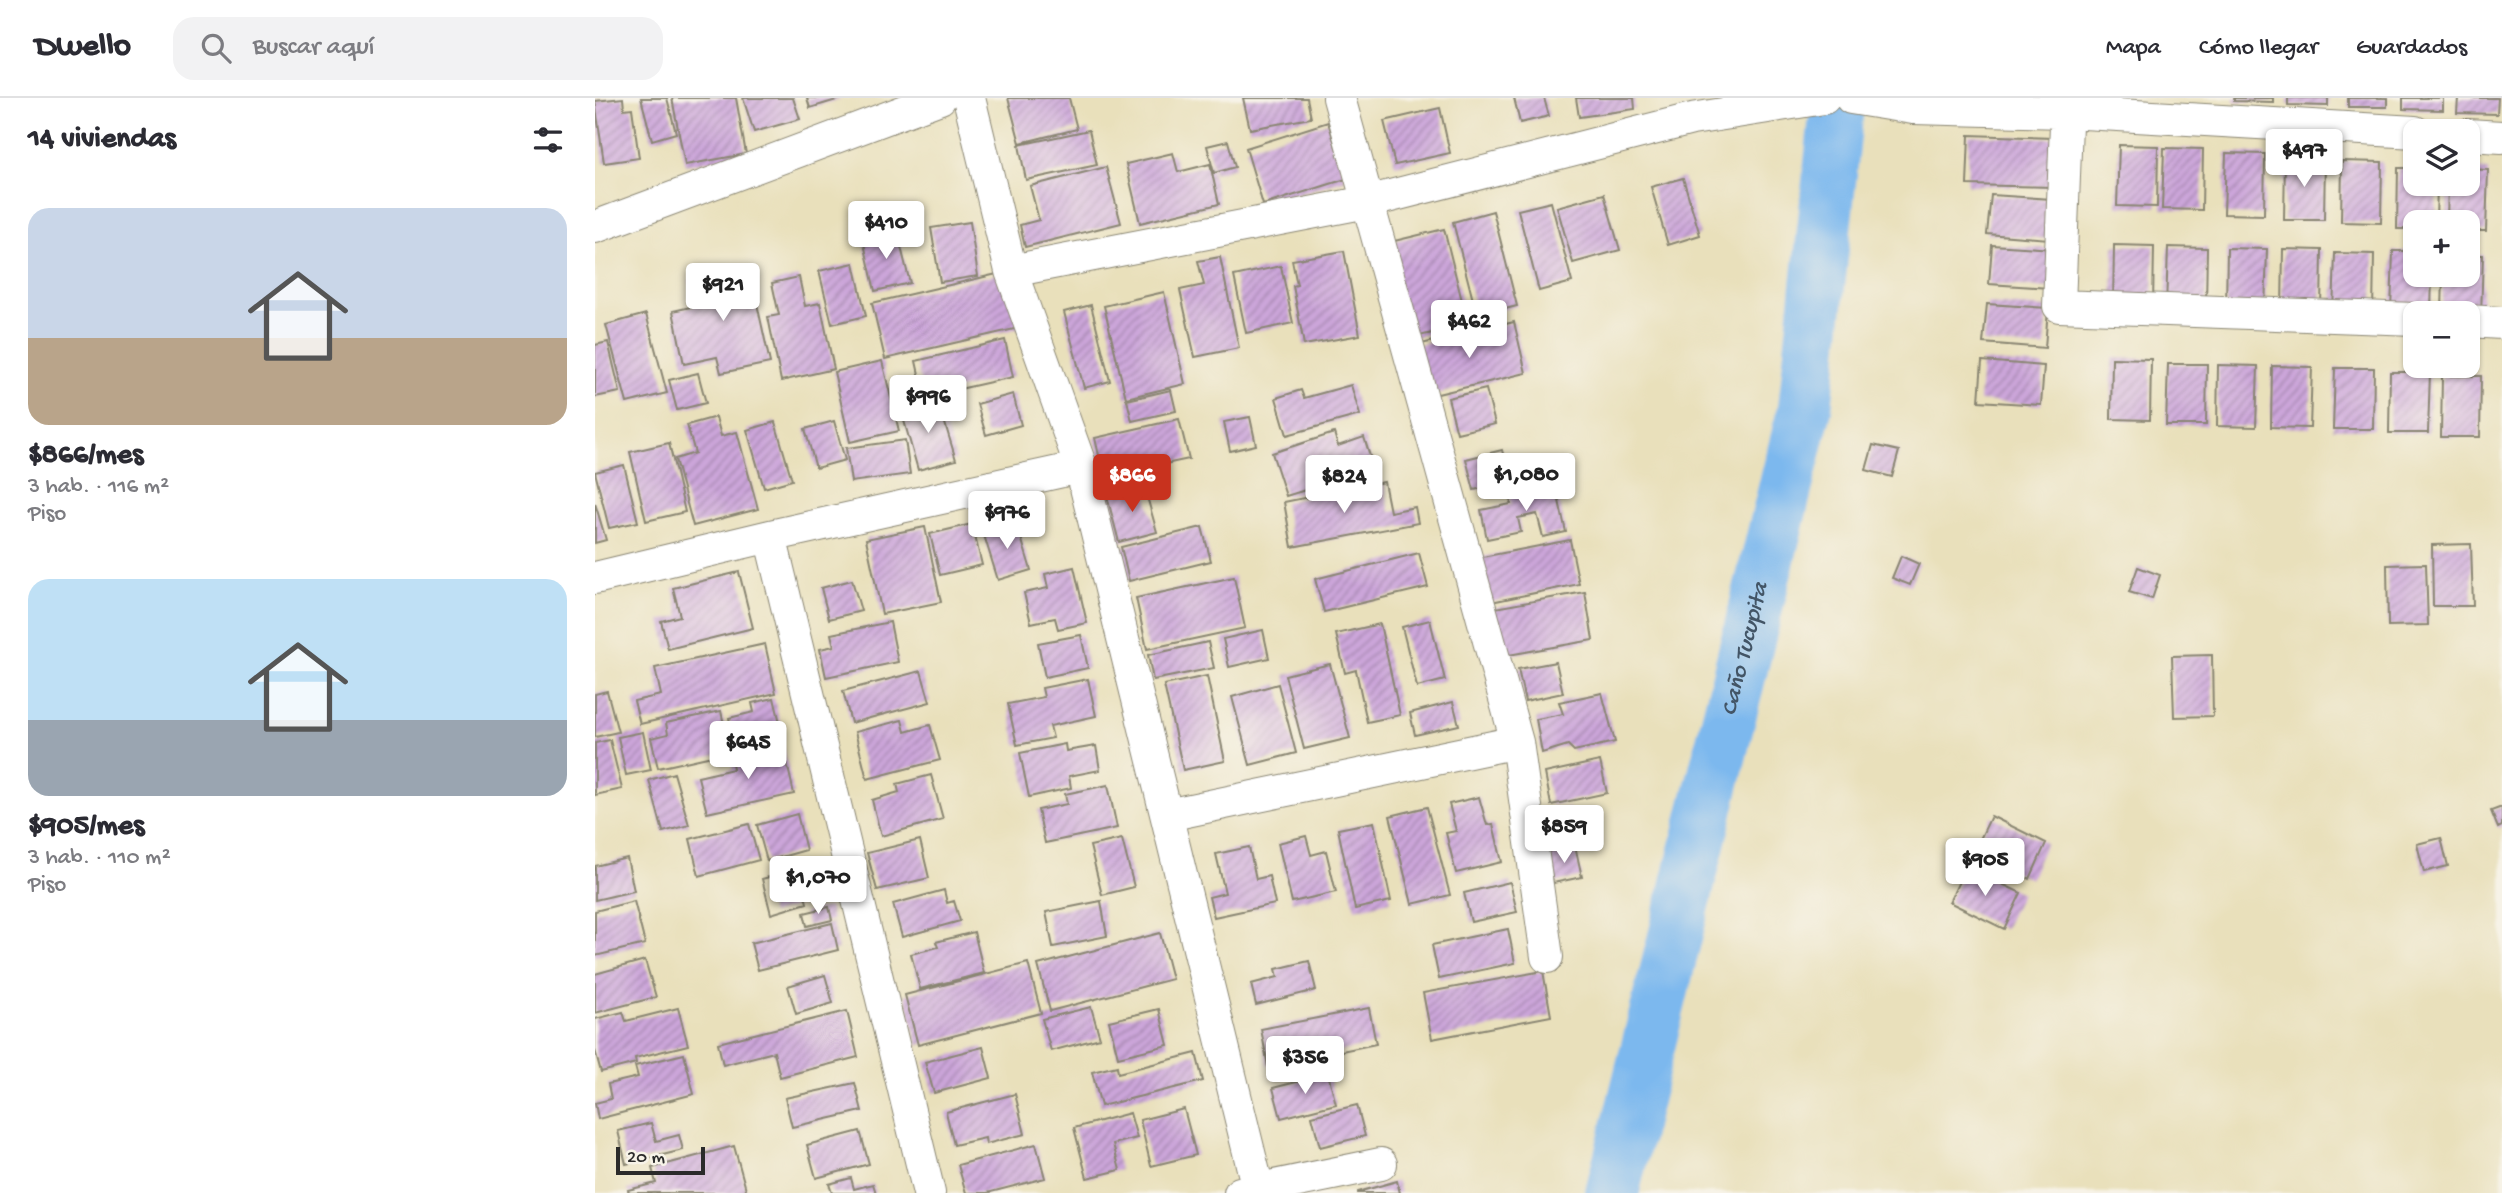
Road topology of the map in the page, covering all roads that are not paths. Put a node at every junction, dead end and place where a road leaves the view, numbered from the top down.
1 (940, 98) edge
2 (969, 98) edge
3 (1339, 98) edge
4 (1824, 98) edge
5 (1851, 98) edge
6 (2066, 105) edge
7 (2403, 131) edge
8 (2480, 136) edge
9 (2502, 137) edge
10 (1367, 202) junction
11 (595, 227) edge
12 (1011, 271) junction
13 (2403, 319) edge
14 (2480, 322) edge
15 (2502, 323) edge
16 (1081, 467) junction
17 (771, 536) junction
18 (595, 579) edge
19 (1517, 741) junction
20 (1167, 815) junction
21 (1547, 957) dead end
22 (1381, 1164) dead end
23 (1248, 1191) edge
24 (929, 1193) edge

1 - 11 street
2 - 12 street
3 - 10 street
4 - 10 street
5 - 6 street
6 - 7 street
6 - 13 street
8 - 9 street
10 - 12 street
10 - 19 street
12 - 16 street
14 - 15 street
16 - 17 street
16 - 20 street
17 - 18 street
17 - 24 street
19 - 20 street
19 - 21 street
20 - 23 street
22 - 23 street

